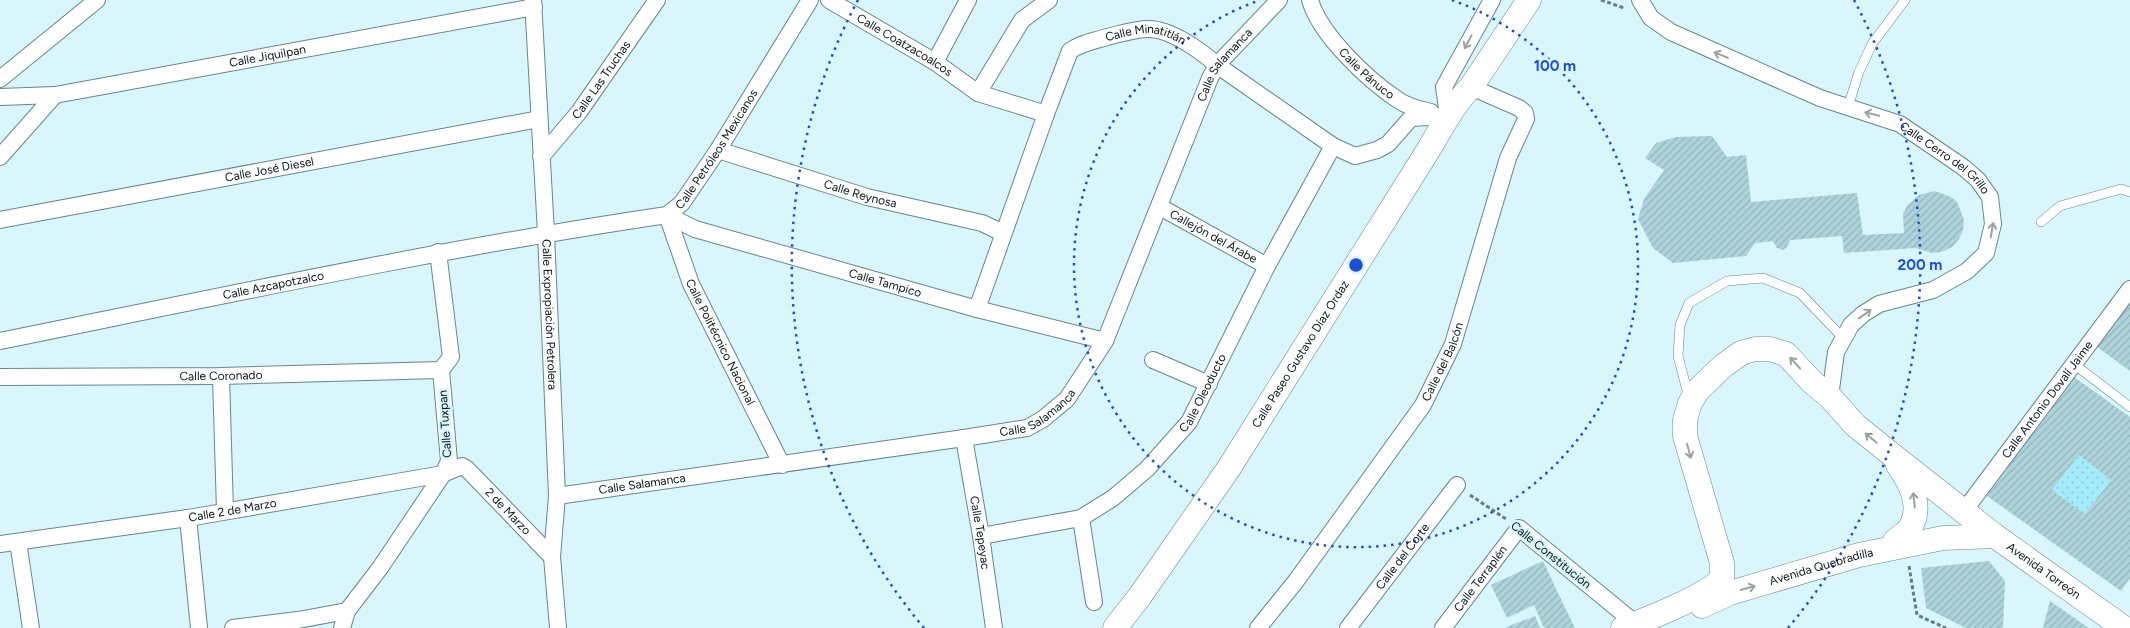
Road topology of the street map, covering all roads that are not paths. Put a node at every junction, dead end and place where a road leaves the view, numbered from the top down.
1 (97, 0) edge
2 (657, 0) edge
3 (810, 0) edge
4 (829, 0) edge
5 (968, 0) edge
6 (1049, 0) edge
7 (1279, 0) edge
8 (1310, 0) edge
9 (1492, 0) edge
10 (1530, 0) edge
11 (1905, 0) edge
12 (1639, 1) edge
13 (534, 4) edge
14 (935, 62) junction
15 (1217, 66) junction
16 (0, 79) edge
17 (1471, 87) junction
18 (978, 93) junction
19 (55, 95) junction
20 (0, 97) edge
21 (1848, 107) junction
22 (1046, 114) junction
23 (1448, 116) junction
24 (539, 118) junction
25 (1333, 146) junction
26 (718, 150) junction
27 (0, 157) edge
28 (541, 157) junction
29 (2130, 192) edge
30 (1160, 206) junction
31 (667, 215) junction
32 (0, 220) edge
33 (2041, 222) dead end
34 (546, 233) junction
35 (1004, 233) junction
36 (438, 252) junction
37 (1268, 266) junction
38 (2130, 289) edge
39 (977, 309) junction
40 (1843, 338) junction
41 (0, 341) edge
42 (1105, 341) junction
43 (1153, 360) dead end
44 (2074, 364) junction
45 (441, 370) junction
46 (220, 376) junction
47 (0, 377) edge
48 (1209, 384) junction
49 (1830, 397) junction
50 (1690, 404) junction
51 (2130, 407) edge
52 (964, 438) junction
53 (1891, 454) junction
54 (782, 465) junction
55 (462, 466) joint
56 (443, 474) junction
57 (1457, 485) road end
58 (557, 496) junction
59 (224, 511) junction
60 (1964, 511) junction
61 (188, 518) junction
62 (1081, 518) junction
63 (1519, 528) joint
64 (981, 536) junction
65 (1995, 536) junction
66 (18, 542) junction
67 (0, 544) edge
68 (1900, 544) junction
69 (552, 557) junction
70 (1094, 602) dead end
71 (347, 611) junction
72 (1639, 627) edge
73 (31, 628) edge
74 (199, 628) edge
75 (233, 628) edge
76 (342, 628) edge
77 (558, 628) edge
78 (994, 628) edge
79 (1114, 628) edge
80 (1258, 628) edge
81 (1348, 628) edge
82 (1443, 628) edge
83 (2124, 628) edge

1 - 16 street
2 - 28 street, Calle Las Truchas
3 - 26 street, Calle Petróleos Mexicanos
4 - 14 street, Calle Coatzacoalcos
5 - 14 street
6 - 18 street
7 - 15 street, Calle Salamanca
8 - 23 street, Calle Pánuco
9 -> 23 street
10 - 17 street, Calle Paseo Gustavo Díaz Ordaz
11 - 21 lane
21 -> 12 street, Calle Cerro del Grillo
13 - 19 street, Calle Jiquilpan
13 - 24 street, Calle Expropiación Petrolera
14 - 18 street, Calle Coatzacoalcos
15 - 22 street, Calle Minatitlán
15 - 25 street, Calle Minatitlán
15 - 30 street, Calle Salamanca
17 - 23 street, Calle Paseo Gustavo Díaz Ordaz
17 - 80 street, Calle del Balcón
18 - 22 street, Calle Coatzacoalcos
19 - 20 street, Calle Jiquilpan
19 - 27 street
40 -> 21 street, Calle Cerro del Grillo
22 - 35 street, Calle Minatitlán
23 - 25 street, Calle Minatitlán
23 - 79 street, Calle Paseo Gustavo Díaz Ordaz
24 - 28 street, Calle Expropiación Petrolera
24 - 32 street, Calle José Diesel
25 - 37 street, Calle Oleoducto
26 - 31 street, Calle Petróleos Mexicanos
26 - 35 street, Calle Reynosa
28 - 34 street, Calle Expropiación Petrolera
29 - 33 lane
30 - 37 street, Callejón del Árabe
30 - 42 street, Calle Salamanca
31 - 34 street, Calle Petróleos Mexicanos
31 - 39 street, Calle Tampico
31 - 54 street, Calle Politécnico Nacional
34 - 36 street, Calle Azcapotzalco
34 - 58 street, Calle Expropiación Petrolera
35 - 39 street, Calle Minatitlán
36 - 41 street, Calle Azcapotzalco
36 - 45 street, Calle Tuxpan
37 - 48 street, Calle Oleoducto
38 - 44 street, Calle Antonio Dovalí Jaime
39 - 42 street, Calle Tampico
40 - 49 street, Calle Cerro del Grillo
40 - 50 lane
42 - 52 street, Calle Salamanca
43 - 48 street
44 - 51 lane
44 - 60 street, Calle Antonio Dovalí Jaime
45 - 46 street, Calle Coronado
45 - 56 street, Calle Tuxpan
46 - 47 street, Calle Coronado
46 - 59 street
48 - 62 street, Calle Oleoducto
49 -> 50 street
53 -> 49 street
50 -> 72 street
52 - 54 street, Calle Salamanca
52 - 64 street, Calle Tepeyac
53 - 60 street
68 -> 53 street
54 - 58 street, Calle Salamanca
55 - 56 street, Calle 2 de Marzo
55 - 69 street, 2 de Marzo
56 - 59 street, Calle 2 de Marzo
56 - 71 street, Calle Tuxpan
57 - 81 street, Calle del Corte
58 - 69 street, Calle Expropiación Petrolera
59 - 61 street, Calle 2 de Marzo
60 - 65 street, Avenida Torreón
60 - 68 street
61 - 66 street, Calle 2 de Marzo
61 - 74 street
62 - 64 street, Calle Oleoducto
62 - 70 street
63 - 72 street, Calle Constitución
63 - 82 street, Calle Terraplén
64 - 78 street, Calle Tepeyac
65 - 68 street, Avenida Quebradilla
65 - 83 street, Avenida Torreón
66 - 67 street, Calle 2 de Marzo
66 - 73 street
72 -> 68 street, Avenida Quebradilla
69 - 77 street, Calle Expropiación Petrolera
71 - 75 street
71 - 76 street, Calle Tuxpan

